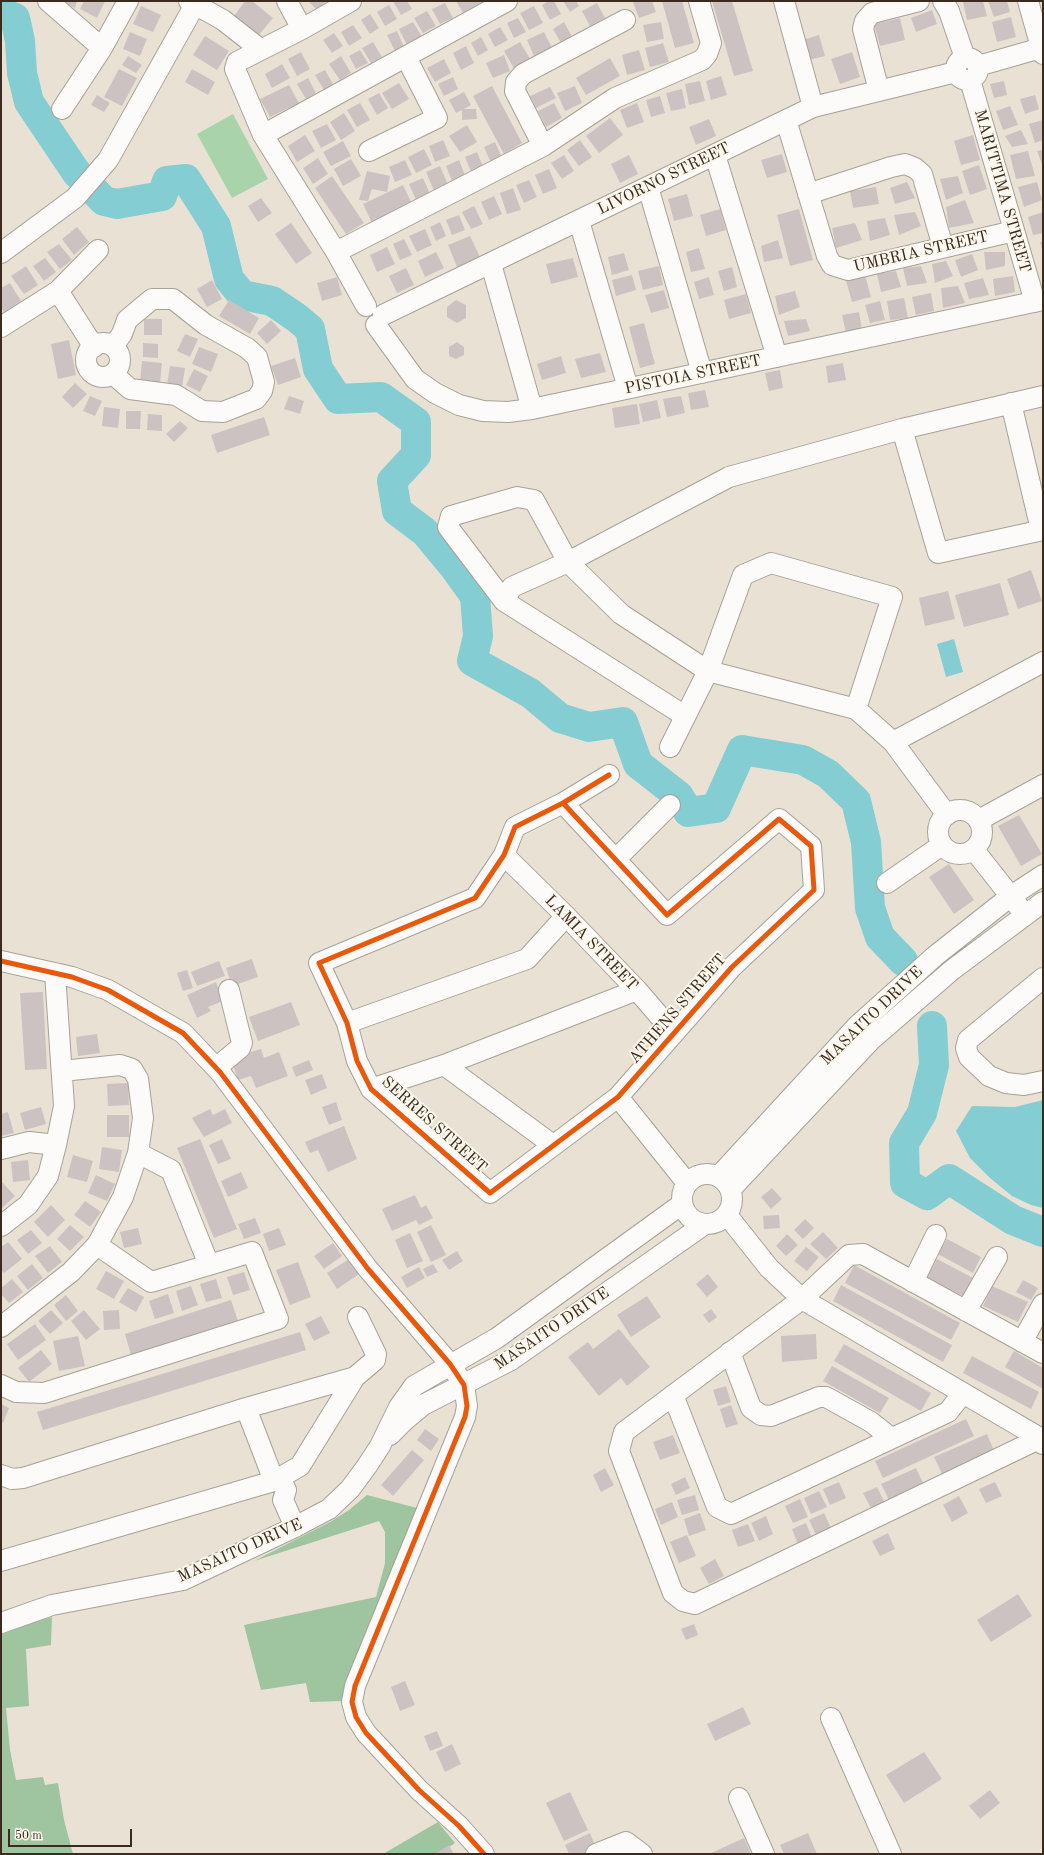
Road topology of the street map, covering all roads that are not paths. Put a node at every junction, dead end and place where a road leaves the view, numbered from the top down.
1 (48, 1) edge
2 (128, 1) edge
3 (287, 1) edge
4 (351, 1) edge
5 (507, 1) edge
6 (699, 1) edge
7 (784, 1) edge
8 (919, 1) edge
9 (943, 1) edge
10 (1028, 1) edge
11 (194, 2) edge
12 (625, 20) dead end
13 (302, 28) junction
14 (102, 48) junction
15 (260, 49) junction
16 (1042, 51) edge
17 (406, 57) junction
18 (967, 69) junction
19 (879, 91) junction
20 (813, 107) junction
21 (62, 110) dead end
22 (786, 120) junction
23 (263, 134) junction
24 (543, 146) junction
25 (369, 151) dead end
26 (715, 155) junction
27 (648, 187) junction
28 (808, 194) junction
29 (579, 221) junction
30 (1014, 231) junction
31 (943, 247) junction
32 (98, 250) dead end
33 (336, 252) junction
34 (1, 253) edge
35 (491, 264) junction
36 (58, 291) junction
37 (1039, 301) edge
38 (375, 315) junction
39 (1, 327) edge
40 (103, 346) junction
41 (777, 357) junction
42 (702, 373) junction
43 (113, 374) junction
44 (628, 388) junction
45 (1043, 396) edge
46 (1011, 404) junction
47 (532, 409) junction
48 (902, 429) junction
49 (1042, 530) edge
50 (568, 562) junction
51 (504, 601) junction
52 (1043, 662) edge
53 (708, 671) junction
54 (856, 708) junction
55 (685, 716) junction
56 (893, 742) junction
57 (670, 746) dead end
58 (609, 775) dead end
59 (1043, 785) edge
60 (563, 803) junction
61 (670, 805) dead end
62 (947, 814) junction
63 (979, 820) junction
64 (942, 845) junction
65 (974, 850) junction
66 (504, 855) junction
67 (616, 859) junction
68 (1043, 875) edge
69 (887, 883) dead end
70 (1011, 896) junction
71 (1043, 902) edge
72 (1025, 914) junction
73 (566, 916) junction
74 (1, 961) edge
75 (55, 973) junction
76 (1043, 978) edge
77 (229, 990) dead end
78 (637, 990) junction
79 (347, 1023) junction
80 (674, 1033) junction
81 (444, 1065) junction
82 (216, 1068) junction
83 (62, 1071) junction
84 (1043, 1081) edge
85 (371, 1089) junction
86 (618, 1097) junction
87 (56, 1145) junction
88 (553, 1145) junction
89 (1, 1150) edge
90 (138, 1153) junction
91 (687, 1183) junction
92 (725, 1183) junction
93 (490, 1192) joint
94 (682, 1204) junction
95 (727, 1215) junction
96 (704, 1224) junction
97 (1, 1226) edge
98 (936, 1235) dead end
99 (97, 1245) junction
100 (997, 1257) dead end
101 (209, 1265) junction
102 (913, 1282) junction
103 (802, 1299) junction
104 (1043, 1304) edge
105 (966, 1311) junction
106 (358, 1317) dead end
107 (1, 1327) edge
108 (1022, 1342) junction
109 (730, 1352) junction
110 (1043, 1353) edge
111 (450, 1364) junction
112 (355, 1377) junction
113 (1, 1385) edge
114 (464, 1385) junction
115 (963, 1393) junction
116 (673, 1395) junction
117 (246, 1408) junction
118 (891, 1438) junction
119 (1042, 1440) edge
120 (380, 1446) junction
121 (1, 1475) edge
122 (275, 1481) junction
123 (295, 1527) junction
124 (1, 1561) edge
125 (1, 1623) edge
126 (831, 1718) dead end
127 (739, 1798) dead end
128 (484, 1854) edge
129 (596, 1854) edge
130 (642, 1854) edge
131 (764, 1854) edge
132 (891, 1854) edge

1 - 14 street
2 - 14 street
3 - 13 street
4 - 13 street
5 - 17 street
6 - 24 street
7 - 20 street
8 - 19 street
9 - 18 street, MARITTIMA STREET
10 - 16 street
11 - 15 street
11 - 34 street
12 - 24 street
13 - 15 street
14 - 21 street
15 - 23 street, PISTOIA STREET
16 - 18 street, LIVORNO STREET
17 - 23 street
17 - 25 street
18 - 19 street, LIVORNO STREET
18 - 30 street, MARITTIMA STREET
19 - 20 street, LIVORNO STREET
20 - 22 street, LIVORNO STREET
22 - 26 street, LIVORNO STREET
22 - 28 street
23 - 33 street, PISTOIA STREET
24 - 33 street
26 - 27 street, LIVORNO STREET
26 - 41 street
27 - 29 street, LIVORNO STREET
27 - 42 street
28 - 31 street, UMBRIA STREET
28 - 31 street
29 - 35 street, LIVORNO STREET
29 - 44 street
30 - 31 street, UMBRIA STREET
30 - 37 street, MARITTIMA STREET
32 - 36 street
33 - 38 street, PISTOIA STREET
35 - 38 street, LIVORNO STREET
35 - 47 street
36 - 39 street
36 - 40 street
37 - 41 street, PISTOIA STREET
38 - 47 street, PISTOIA STREET
40 - 43 street
40 - 43 street
40 - 43 street
41 - 42 street, PISTOIA STREET
42 - 44 street, PISTOIA STREET
44 - 47 street, PISTOIA STREET
45 - 46 street
46 - 48 street
46 - 49 street
48 - 49 street
48 - 50 street
50 - 51 street
50 - 51 street
50 - 53 street
51 - 55 street
52 - 56 street
53 - 54 street
53 - 54 street
53 - 55 street
54 - 56 street
55 - 57 street
56 - 62 street
58 - 60 street
59 - 63 street
60 - 66 street
60 - 67 street
61 - 67 street
62 - 63 street
62 - 64 street
63 - 65 street
64 - 65 street
64 - 69 street
65 - 70 street
66 - 73 street, LAMIA STREET
66 - 79 street, SERRES STREET
67 - 80 street, ATHENS STREET
68 - 70 street, MASAITO DRIVE
70 - 72 street
70 - 92 street, MASAITO DRIVE
71 - 72 street, MASAITO DRIVE
72 - 92 street, MASAITO DRIVE
73 - 78 street, LAMIA STREET
73 - 79 street
74 - 75 street
75 - 82 street
75 - 83 street
76 - 84 street
77 - 82 street
78 - 80 street, LAMIA STREET
78 - 81 street
79 - 85 street, SERRES STREET
80 - 86 street, ATHENS STREET
81 - 85 street
81 - 88 street
82 - 111 street
83 - 87 street
83 - 90 street
85 - 93 street, SERRES STREET
86 - 88 street, ATHENS STREET
86 - 91 street
87 - 89 street
87 - 97 street
88 - 93 street, ATHENS STREET
90 - 99 street
90 - 101 street
91 - 92 street
91 - 94 street
92 - 95 street
94 - 96 street
94 - 111 street, MASAITO DRIVE
95 - 96 street
95 - 103 street
96 - 114 street, MASAITO DRIVE
98 - 102 street
99 - 101 street
99 - 107 street
100 - 105 street
101 - 113 street
102 - 103 street
102 - 105 street
103 - 109 street
103 - 115 street
104 - 108 street
105 - 108 street
106 - 112 street
108 - 110 street
109 - 116 street
109 - 118 street
111 - 114 street
111 - 120 street, MASAITO DRIVE
112 - 117 street
112 - 122 street
114 - 120 street, MASAITO DRIVE
114 - 128 street
115 - 118 street
115 - 119 street
116 - 118 street
116 - 119 street
117 - 121 street
117 - 122 street
120 - 123 street, MASAITO DRIVE
122 - 123 street
122 - 124 street
123 - 125 street, MASAITO DRIVE
126 - 132 street
127 - 131 street
129 - 130 street

